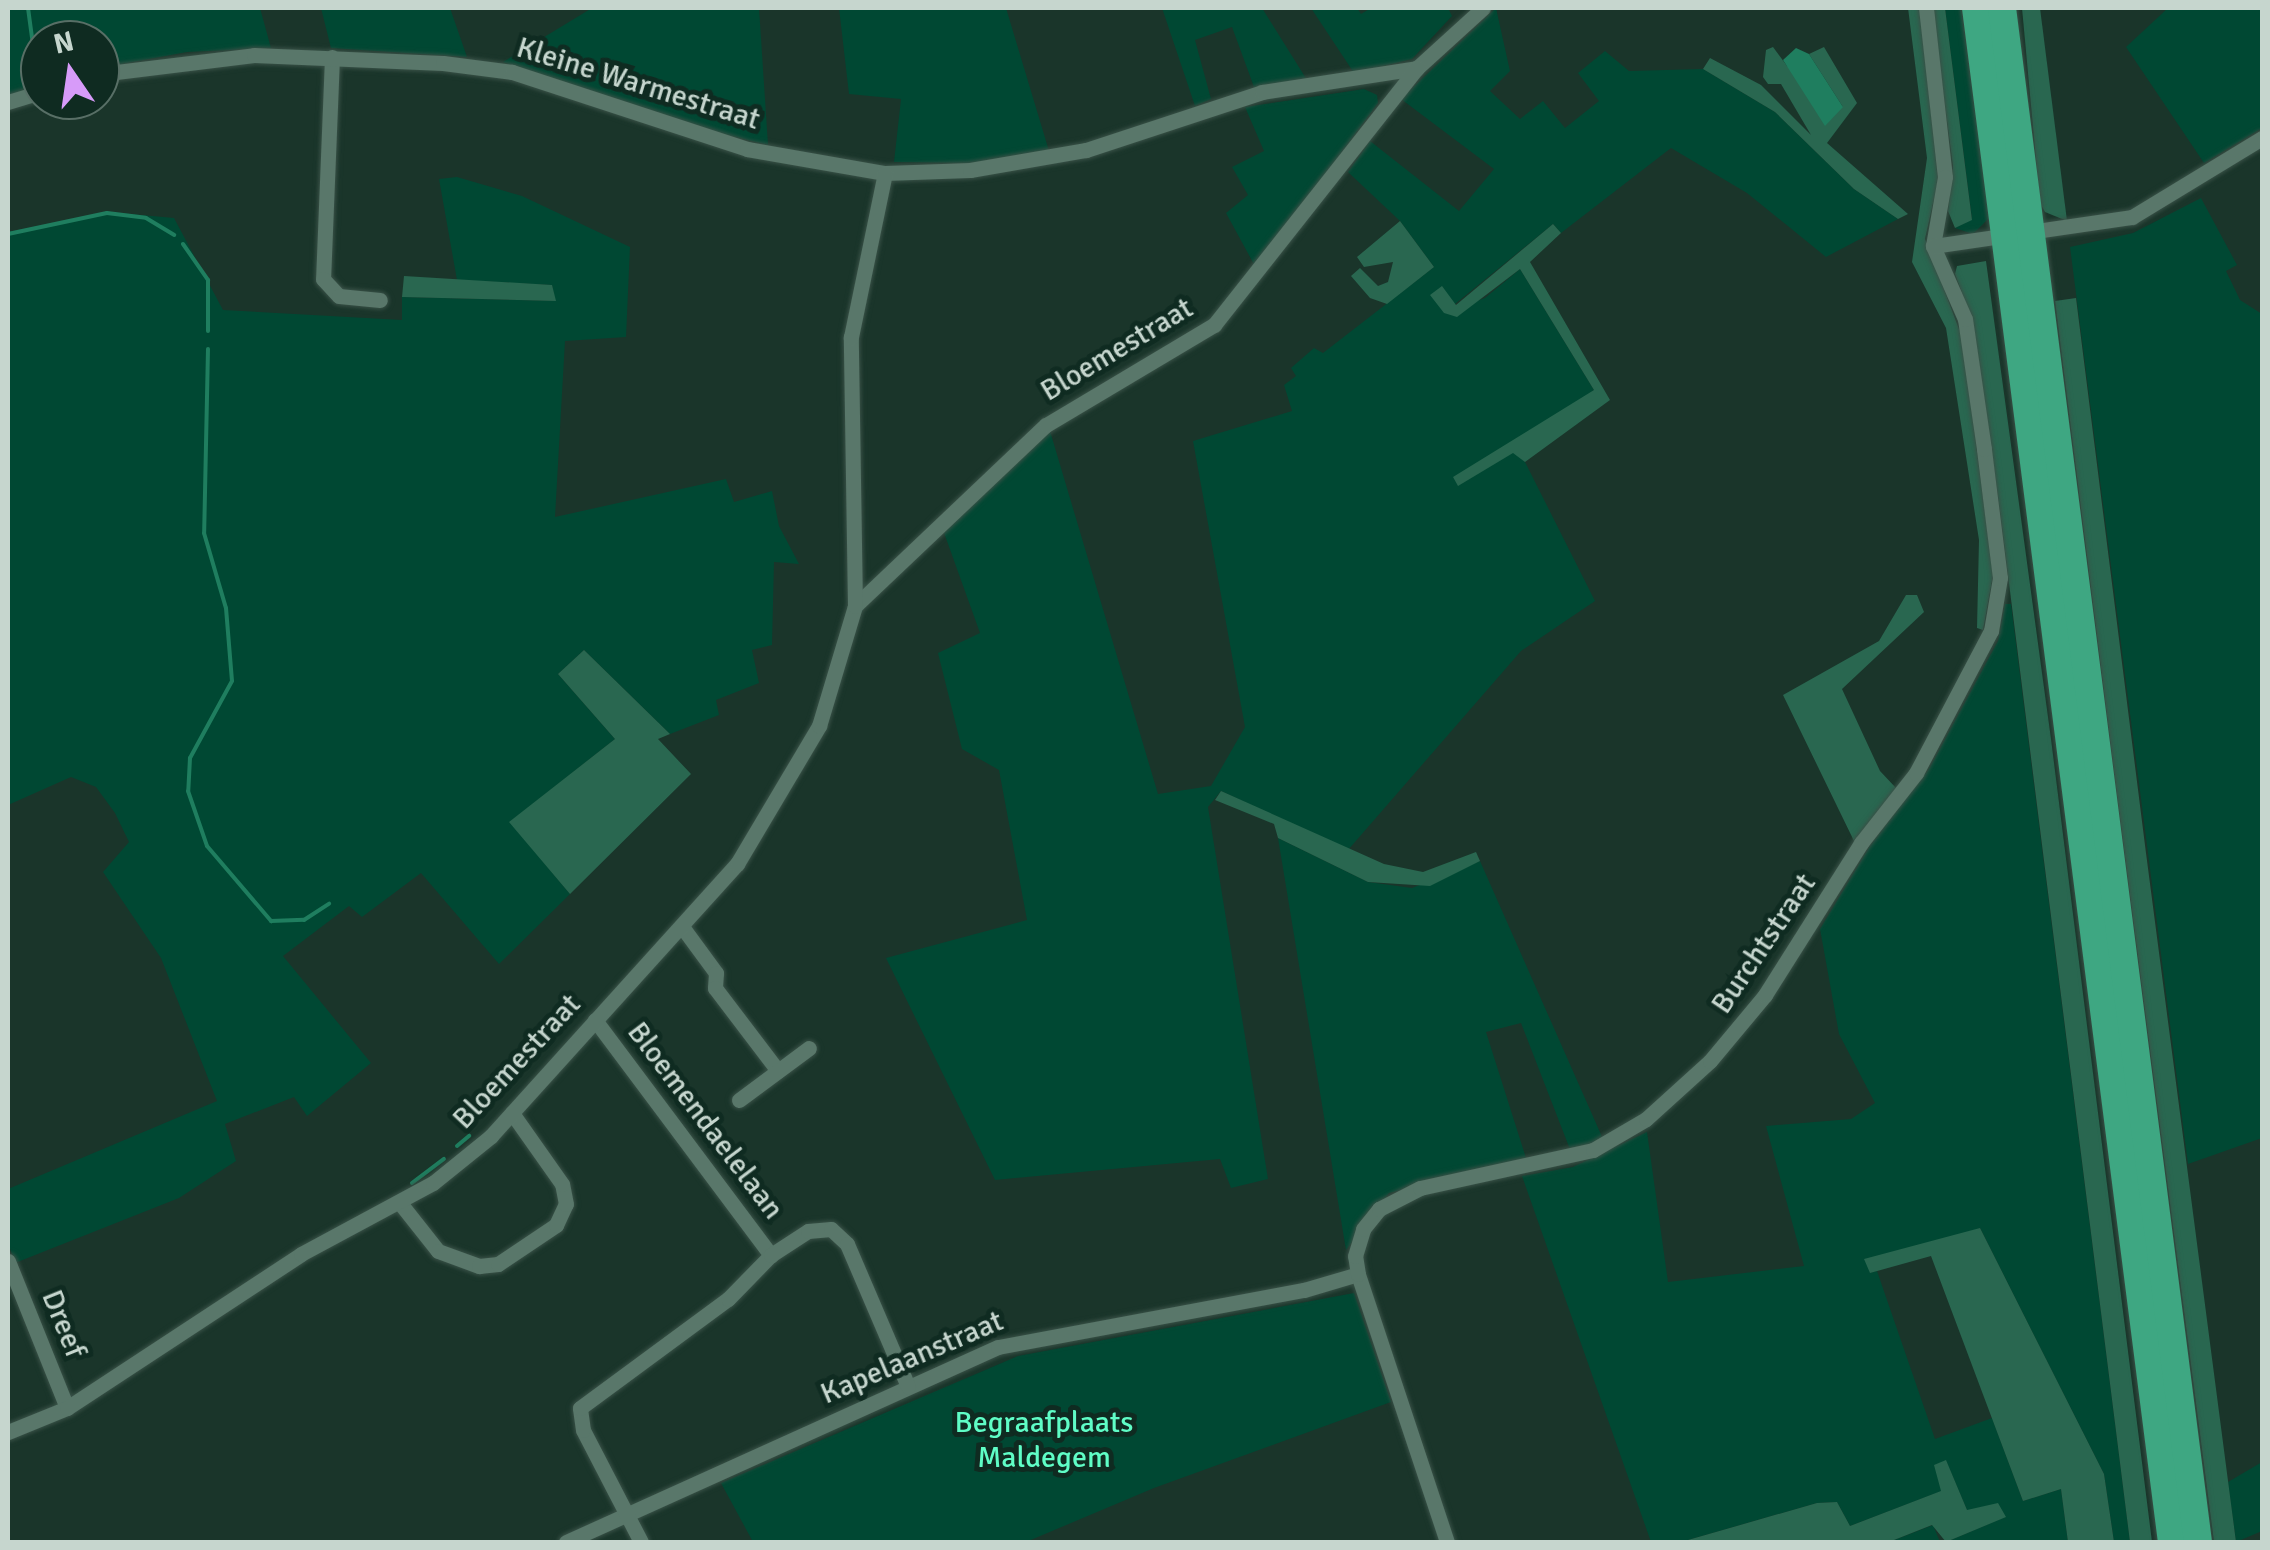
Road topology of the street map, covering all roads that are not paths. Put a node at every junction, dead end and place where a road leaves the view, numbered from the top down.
1 (1483, 8) edge
2 (1926, 8) edge
3 (1976, 8) edge
4 (2002, 8) edge
5 (1463, 13) edge
6 (332, 57) junction
7 (1417, 68) junction
8 (120, 71) edge
9 (2262, 138) edge
10 (885, 173) junction
11 (2033, 231) junction
12 (2004, 235) junction
13 (1933, 246) junction
14 (380, 300) dead end
15 (855, 606) junction
16 (683, 928) junction
17 (595, 1020) junction
18 (809, 1048) dead end
19 (778, 1071) junction
20 (740, 1100) dead end
21 (512, 1113) junction
22 (400, 1203) junction
23 (770, 1255) junction
24 (8, 1261) edge
25 (1358, 1274) junction
26 (908, 1386) junction
27 (67, 1408) junction
28 (8, 1432) edge
29 (626, 1513) junction
30 (566, 1542) edge
31 (641, 1542) edge
32 (1447, 1542) edge
33 (2172, 1542) edge
34 (2198, 1542) edge

1 - 5 street
2 - 13 street
3 - 12 highway
4 - 11 highway
5 - 7 street
6 - 8 street, Kleine Warmestraat
6 - 10 street, Kleine Warmestraat
6 - 14 street
7 - 10 street, Kleine Warmestraat
7 - 15 street, Bloemestraat
9 - 11 street
10 - 15 street, Bloemestraat
11 - 12 street
11 - 34 highway
12 - 13 street
12 - 33 highway
13 - 25 street, Burchtstraat
15 - 16 street, Bloemestraat
16 - 17 street, Bloemestraat
16 - 19 street
17 - 21 street, Bloemestraat
17 - 23 street, Bloemendaelelaan
18 - 19 street
19 - 20 street
21 - 22 street, Bloemestraat
21 - 22 street
22 - 27 street, Bloemestraat
23 - 26 street, Bloemendaelelaan
23 - 29 street, Bloemendaelelaan
24 - 27 street, Dreef
25 - 26 street, Kapelaanstraat
25 - 32 street, Burchtstraat
26 - 29 street, Kapelaanstraat
27 - 28 street, Bloemestraat
29 - 30 street, Kapelaanstraat
29 - 31 street

